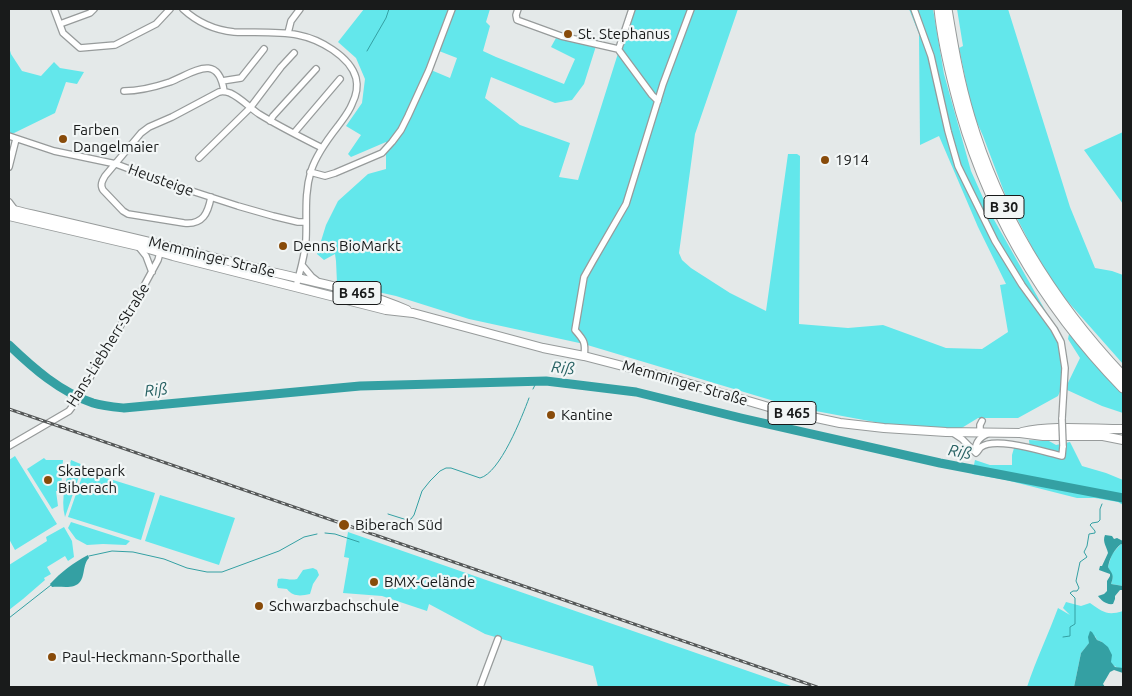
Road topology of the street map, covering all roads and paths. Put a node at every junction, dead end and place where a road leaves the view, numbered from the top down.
1 (54, 9) edge
2 (94, 9) edge
3 (170, 9) edge
4 (183, 9) edge
5 (300, 9) edge
6 (452, 9) edge
7 (518, 9) edge
8 (632, 9) edge
9 (691, 9) edge
10 (914, 9) edge
11 (939, 9) edge
12 (947, 9) edge
13 (60, 24) junction
14 (288, 33) junction
15 (264, 49) dead end
16 (618, 49) junction
17 (294, 54) dead end
18 (316, 69) dead end
19 (340, 79) dead end
20 (222, 81) junction
21 (124, 91) dead end
22 (224, 91) junction
23 (658, 101) junction
24 (250, 108) junction
25 (270, 121) junction
26 (294, 134) junction
27 (9, 136) edge
28 (16, 139) junction
29 (322, 148) junction
30 (200, 158) dead end
31 (116, 164) junction
32 (9, 167) edge
33 (310, 172) junction
34 (212, 197) junction
35 (9, 202) edge
36 (11, 211) edge
37 (306, 222) junction
38 (138, 246) junction
39 (161, 248) junction
40 (302, 265) junction
41 (152, 272) junction
42 (299, 278) junction
43 (320, 283) junction
44 (296, 287) junction
45 (413, 313) junction
46 (584, 356) junction
47 (1123, 376) edge
48 (1123, 388) edge
49 (982, 421) dead end
50 (1123, 429) edge
51 (951, 432) junction
52 (970, 432) junction
53 (980, 432) junction
54 (992, 432) junction
55 (1020, 432) junction
56 (1123, 440) edge
57 (9, 446) edge
58 (970, 446) junction
59 (975, 452) junction
60 (498, 639) dead end
61 (480, 687) edge

1 - 13 street
2 - 13 street
3 - 13 street
4 - 14 street
5 - 14 street
6 - 33 street
7 - 16 street
8 - 16 street
9 - 23 street
10 - 59 street, bridge
11 - 48 highway, B 30
12 - 47 highway, B 30
14 - 29 street
15 - 20 street
16 - 23 street
17 - 24 street
18 - 25 street
19 - 26 street
20 - 21 street
20 - 22 street
22 - 24 street
22 - 31 street
23 - 46 street
24 - 25 street
24 - 30 street
25 - 26 street
26 - 29 street
27 - 28 street, Heusteige
28 - 31 street, Heusteige
28 - 32 street
29 - 33 street
31 - 34 street, Heusteige
31 - 34 street
33 - 37 street
34 - 37 street, Heusteige
35 - 36 street
36 - 38 main road, Memminger Straße / B 465
36 - 39 main road, Memminger Straße / B 465
37 - 40 street
38 - 39 main road, Memminger Straße / B 465
38 - 41 street, Hans-Liebherr-Straße
39 - 41 street, Hans-Liebherr-Straße
39 - 42 main road, Memminger Straße / B 465
39 - 44 main road, Memminger Straße / B 465
40 - 42 street
40 - 43 street
41 - 57 street, Hans-Liebherr-Straße
42 - 43 main road, Memminger Straße / B 465
42 - 44 street
43 - 45 main road, Memminger Straße / B 465
44 - 45 main road, Memminger Straße / B 465
45 - 46 main road, Memminger Straße / B 465
46 - 51 main road, Memminger Straße / B 465
49 - 53 street
50 - 55 main road, B 465
51 - 52 main road, Memminger Straße / B 465
51 - 58 street
52 - 53 main road, Memminger Straße / B 465
52 - 58 street
53 - 54 main road, Memminger Straße / B 465
54 - 55 main road, Memminger Straße / B 465
54 - 59 street
55 - 56 main road, B 465
58 - 59 street
60 - 61 street

